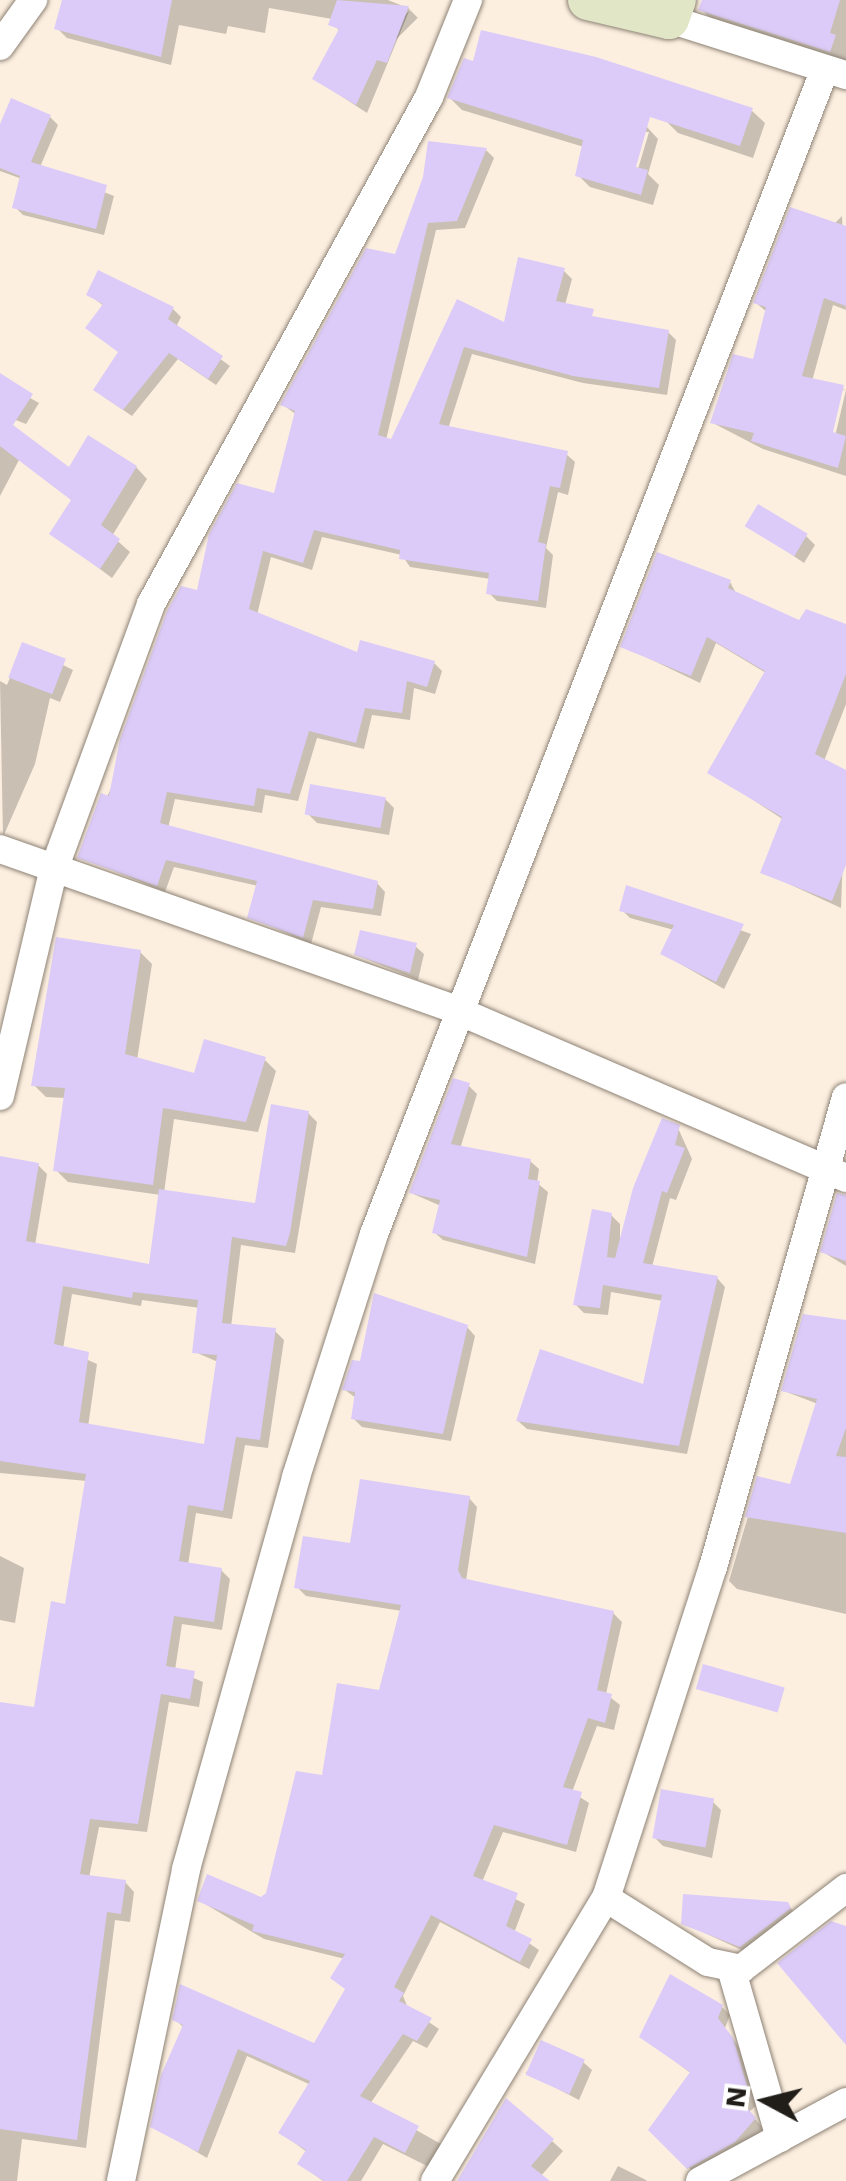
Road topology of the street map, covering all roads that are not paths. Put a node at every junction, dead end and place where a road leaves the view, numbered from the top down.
1 (33, 0) edge
2 (468, 0) edge
3 (588, 0) edge
4 (672, 10) edge
5 (0, 46) edge
6 (836, 72) edge
7 (0, 849) edge
8 (52, 872) junction
9 (456, 1010) junction
10 (0, 1096) edge
11 (846, 1097) edge
12 (834, 1174) edge
13 (846, 1888) edge
14 (606, 1898) junction
15 (731, 1968) junction
16 (846, 2102) edge
17 (780, 2138) junction
18 (121, 2181) edge
19 (435, 2181) edge
20 (700, 2181) edge

1 - 5 street
2 - 8 street
3 - 4 street
4 - 6 street
6 - 9 street
7 - 8 street
8 - 9 street
8 - 10 street
9 - 12 street
9 - 18 street
11 - 12 street
12 - 14 street
13 - 15 street
14 - 15 street
14 - 19 street
15 - 17 street
16 - 17 street
17 - 20 street

